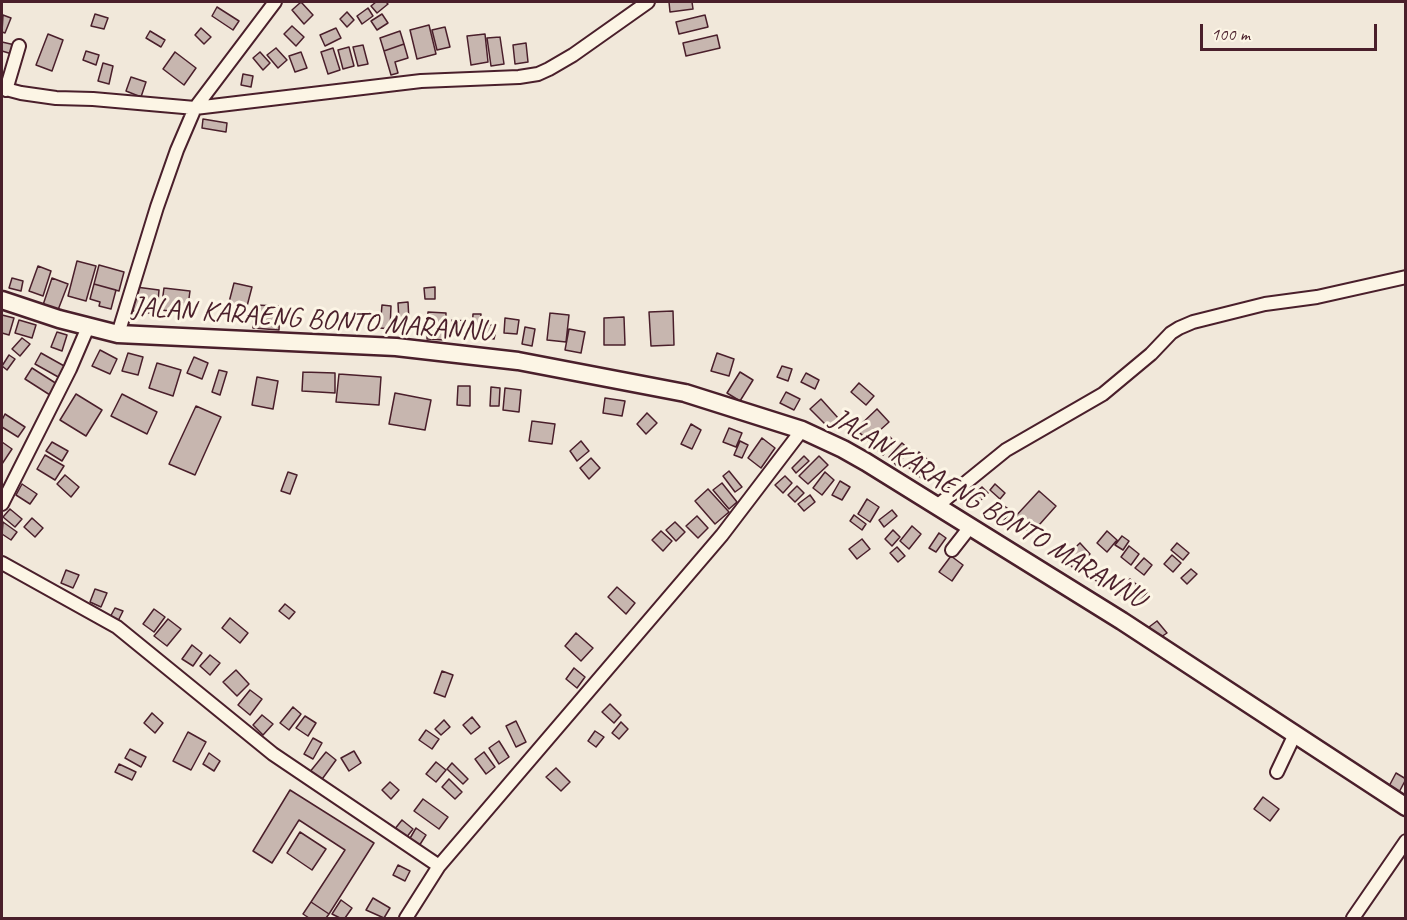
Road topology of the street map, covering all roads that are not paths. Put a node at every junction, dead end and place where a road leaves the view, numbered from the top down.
1 (275, 2) edge
2 (648, 2) edge
3 (20, 46) dead end
4 (4, 89) edge
5 (195, 108) junction
6 (1406, 277) edge
7 (2, 300) edge
8 (88, 327) junction
9 (118, 334) junction
10 (802, 430) junction
11 (2, 504) edge
12 (937, 506) junction
13 (970, 527) junction
14 (952, 550) dead end
15 (2, 563) edge
16 (1295, 734) junction
17 (1276, 772) dead end
18 (1406, 807) edge
19 (1406, 841) edge
20 (439, 866) junction
21 (406, 918) edge
22 (1353, 918) edge

1 - 5 street
2 - 5 street
3 - 4 street
4 - 5 street
5 - 9 street
6 - 12 street
7 - 8 main road, JALAN KARAENG BONTO MARANNU
8 - 9 main road, JALAN KARAENG BONTO MARANNU
8 - 11 street
9 - 10 main road, JALAN KARAENG BONTO MARANNU
10 - 12 main road, JALAN KARAENG BONTO MARANNU
10 - 20 street
12 - 13 main road, JALAN KARAENG BONTO MARANNU
13 - 14 street
13 - 16 main road, JALAN KARAENG BONTO MARANNU
15 - 20 street
16 - 17 street
16 - 18 main road, JALAN KARAENG BONTO MARANNU
19 - 22 street
20 - 21 street

